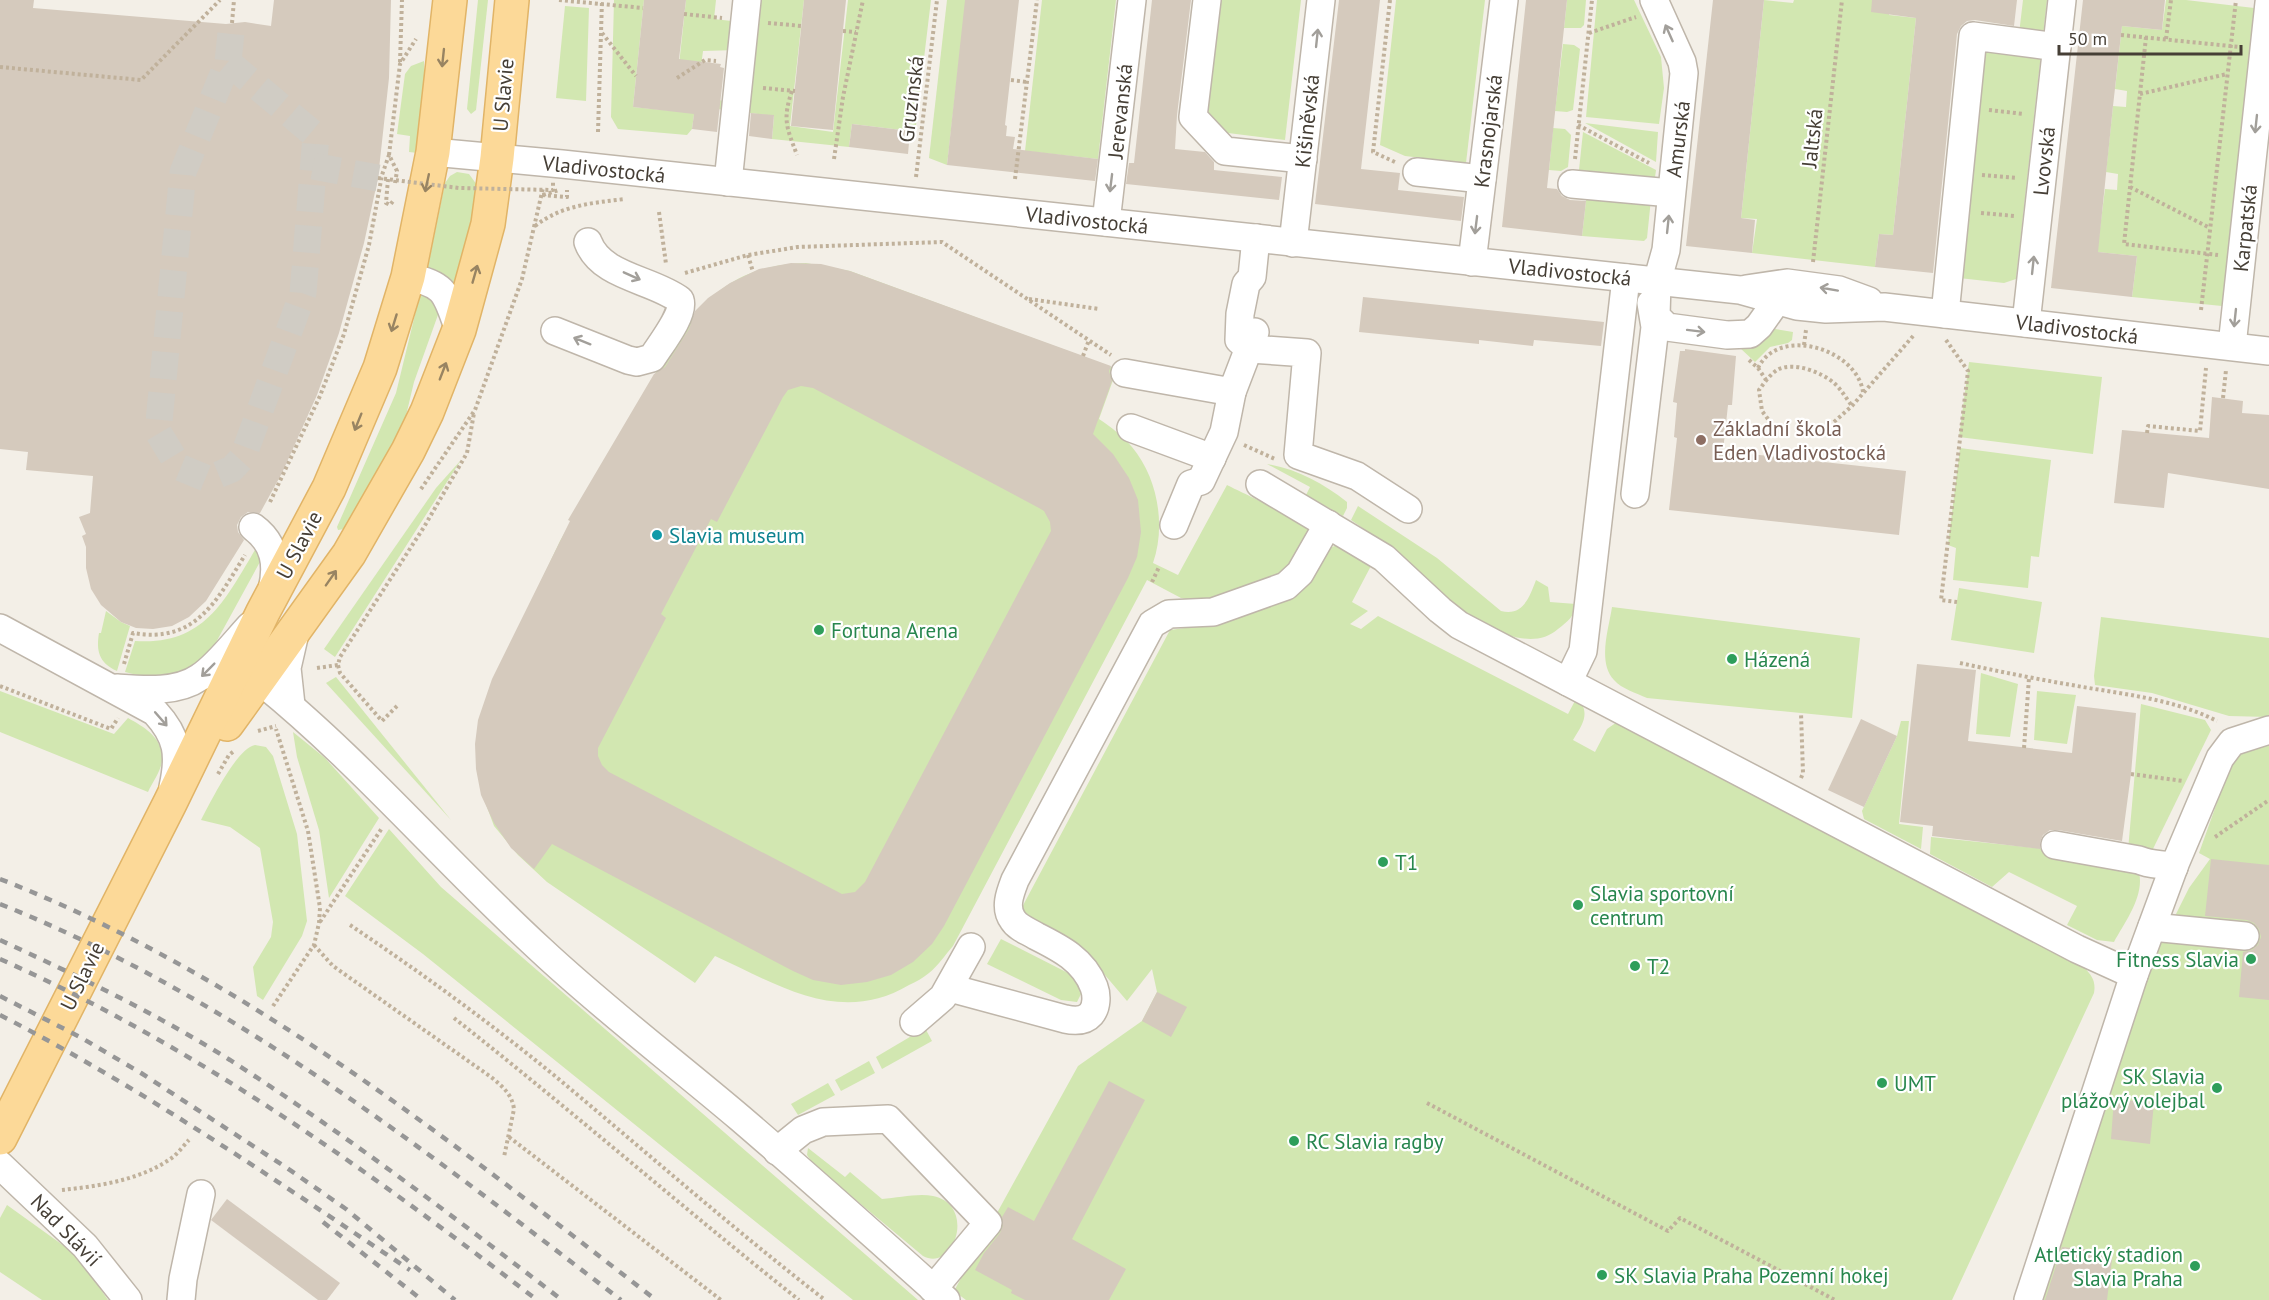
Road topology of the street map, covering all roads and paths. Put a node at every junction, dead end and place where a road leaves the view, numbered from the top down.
1 (220, 0) edge
2 (234, 0) edge
3 (402, 0) edge
4 (450, 0) edge
5 (512, 0) edge
6 (559, 0) edge
7 (747, 0) edge
8 (863, 0) edge
9 (937, 0) edge
10 (1037, 0) edge
11 (1132, 0) edge
12 (1207, 0) edge
13 (1321, 0) edge
14 (1390, 0) edge
15 (1504, 0) edge
16 (1592, 0) edge
17 (1842, 0) edge
18 (2062, 0) edge
19 (2170, 0) edge
20 (2236, 0) edge
21 (602, 2) edge
22 (2269, 3) edge
23 (1657, 5) edge
24 (643, 8) dead end
25 (232, 23) tunnel mouth
26 (843, 32) dead end
27 (856, 32) junction
28 (420, 33) dead end
29 (601, 33) junction
30 (1588, 33) junction
31 (2121, 35) dead end
32 (2146, 38) junction
33 (2166, 39) junction
34 (2230, 46) junction
35 (2057, 47) junction
36 (2264, 50) junction
37 (400, 64) junction
38 (0, 66) edge
39 (740, 74) junction
40 (2227, 74) junction
41 (636, 76) dead end
42 (677, 78) dead end
43 (1011, 80) dead end
44 (1027, 82) junction
45 (2140, 94) junction
46 (836, 97) dead end
47 (843, 97) junction
48 (1966, 107) junction
49 (2049, 117) junction
50 (1578, 125) junction
51 (598, 132) dead end
52 (433, 152) junction
53 (389, 155) junction
54 (797, 155) dead end
55 (497, 158) junction
56 (834, 159) dead end
57 (1303, 159) junction
58 (1417, 172) joint
59 (1960, 173) junction
60 (380, 176) junction
61 (388, 179) junction
62 (1482, 179) junction
63 (1015, 180) dead end
64 (2042, 181) junction
65 (553, 182) dead end
66 (728, 182) junction
67 (1572, 184) joint
68 (1672, 185) junction
69 (543, 186) dead end
70 (2130, 187) junction
71 (560, 190) dead end
72 (542, 195) junction
73 (554, 197) dead end
74 (625, 199) dead end
75 (914, 201) junction
76 (1956, 211) junction
77 (659, 212) dead end
78 (2038, 218) junction
79 (1106, 222) junction
80 (534, 226) junction
81 (2210, 228) junction
82 (1256, 238) junction
83 (588, 242) dead end
84 (1293, 243) junction
85 (2207, 254) junction
86 (748, 255) junction
87 (2241, 258) junction
88 (1472, 262) junction
89 (666, 265) dead end
90 (1813, 267) dead end
91 (753, 272) dead end
92 (681, 274) dead end
93 (408, 277) junction
94 (1626, 278) junction
95 (1655, 281) junction
96 (1740, 290) junction
97 (1027, 299) junction
98 (1776, 302) junction
99 (1884, 307) junction
100 (1099, 309) dead end
101 (2200, 310) dead end
102 (1939, 321) junction
103 (2026, 323) junction
104 (459, 330) junction
105 (555, 331) dead end
106 (1089, 340) junction
107 (1250, 349) junction
108 (2269, 351) edge
109 (1083, 356) dead end
110 (2229, 358) junction
111 (2206, 367) dead end
112 (1758, 368) dead end
113 (1137, 375) joint
114 (1232, 392) junction
115 (1863, 392) junction
116 (2223, 398) dead end
117 (1852, 406) junction
118 (475, 410) junction
119 (1768, 419) dead end
120 (1834, 422) dead end
121 (1131, 428) dead end
122 (1224, 432) junction
123 (2147, 433) dead end
124 (1212, 458) junction
125 (1270, 458) dead end
126 (1260, 484) dead end
127 (424, 486) dead end
128 (1635, 494) dead end
129 (270, 502) dead end
130 (1408, 509) dead end
131 (1328, 524) junction
132 (1174, 525) dead end
133 (253, 527) dead end
134 (246, 554) dead end
135 (1159, 567) dead end
136 (1152, 582) dead end
137 (1957, 602) dead end
138 (263, 612) junction
139 (297, 626) junction
140 (0, 628) edge
141 (1960, 663) dead end
142 (338, 666) junction
143 (317, 668) dead end
144 (2029, 678) junction
145 (259, 680) junction
146 (1568, 682) junction
147 (0, 686) edge
148 (119, 690) junction
149 (397, 706) dead end
150 (1801, 713) dead end
151 (282, 718) junction
152 (2258, 733) edge
153 (252, 736) dead end
154 (237, 748) dead end
155 (2024, 748) dead end
156 (2131, 774) dead end
157 (218, 775) dead end
158 (2209, 786) junction
159 (1790, 798) junction
160 (2269, 800) edge
161 (170, 803) junction
162 (398, 809) junction
163 (2213, 838) dead end
164 (2055, 845) dead end
165 (2174, 867) junction
166 (319, 923) junction
167 (350, 926) dead end
168 (2152, 927) junction
169 (2245, 936) dead end
170 (314, 945) junction
171 (971, 947) dead end
172 (2134, 975) junction
173 (950, 988) junction
174 (273, 1006) dead end
175 (454, 1018) dead end
176 (914, 1022) dead end
177 (1427, 1103) dead end
178 (509, 1137) junction
179 (0, 1138) edge
180 (189, 1140) dead end
181 (777, 1151) junction
182 (504, 1157) dead end
183 (0, 1165) edge
184 (32, 1194) junction
185 (201, 1194) dead end
186 (940, 1294) edge
187 (128, 1300) edge
188 (181, 1300) edge
189 (721, 1300) edge
190 (799, 1300) edge
191 (825, 1300) edge
192 (1835, 1300) edge
193 (2028, 1300) edge

1 - 38 path
2 - 25 path
3 - 37 path
4 -> 52 main road, U Slavie
5 - 55 main road, U Slavie
6 - 21 path
7 - 39 street
8 - 27 path
9 - 75 path, Gruzínská
10 - 44 path
11 -> 79 street, Jerevanská
12 - 57 street
57 -> 13 street, Kišiněvská
14 - 58 path
15 - 62 street, Krasnojarská
16 - 30 path
17 - 90 path, Jaltská
18 - 35 street, Lvovská
19 - 33 path
20 - 34 path
21 - 24 path
21 - 29 path
22 - 36 street, Karpatská
23 - 30 path
68 -> 23 street, Amurská
26 - 27 path
27 - 47 path
28 - 37 path
29 - 41 path
29 - 51 path
30 - 50 path
31 - 32 path
32 - 33 path
32 - 45 path
33 - 34 path
34 - 36 path
34 - 40 path
35 - 48 street
35 - 49 street, Lvovská
36 -> 87 street, Karpatská
37 - 53 path
39 - 42 path
39 - 54 path
39 - 66 street
40 - 45 path
40 - 81 path
43 - 44 path
44 - 63 path
45 - 70 path
46 - 47 path
47 - 56 path
48 - 49 path
48 - 59 street
49 - 64 street, Lvovská
50 - 67 path
50 - 68 path
52 - 55 street, Vladivostocká
52 -> 93 main road, U Slavie
53 - 60 path
53 - 61 path
55 - 66 street, Vladivostocká
104 -> 55 main road, U Slavie
57 - 84 street, Kišiněvská
58 - 62 street
59 - 64 path
59 - 76 street
60 - 61 path, bridge
60 - 129 path
61 - 65 path, bridge
62 -> 88 street, Krasnojarská
64 - 78 street, Lvovská
66 - 75 street, Vladivostocká
67 - 68 street
95 -> 68 street, Amurská
69 - 72 path
70 - 81 path
70 - 85 path
71 - 72 path
72 - 73 path
72 - 80 path
74 - 80 path
75 - 79 street, Vladivostocká
76 - 78 path
76 - 102 street
77 - 89 path
103 -> 78 street, Lvovská
79 - 82 street, Vladivostocká
80 - 118 path
81 - 85 path
82 - 84 street, Vladivostocká
82 - 107 street
83 -> 105 street
84 - 88 street, Vladivostocká
85 - 87 path
85 - 101 path
86 - 91 path
86 - 92 path
86 - 97 path
87 -> 110 street, Karpatská
88 - 94 street, Vladivostocká
93 - 104 street
93 -> 138 main road, U Slavie
94 - 95 street, Vladivostocká
94 - 146 street
95 - 96 street, Vladivostocká
95 -> 98 street
95 - 128 street
96 - 98 street, Vladivostocká
99 -> 96 street, Vladivostocká
97 - 100 path
97 - 106 path
98 - 99 street, Vladivostocká
99 - 102 street, Vladivostocká
102 - 103 street, Vladivostocká
102 - 115 path
102 - 137 path
103 - 110 street, Vladivostocká
139 -> 104 main road, U Slavie
106 - 109 path
106 - 113 path
107 - 114 street
107 - 130 street
108 - 110 street, Vladivostocká
110 - 116 path
111 - 123 path
112 - 115 path
113 - 114 street
114 - 122 street
115 - 117 path
117 - 119 path
117 - 120 path
118 - 127 path
118 - 142 path
121 - 124 street
122 - 124 street
122 - 125 path
124 - 132 street
126 - 131 street
131 - 146 street
131 - 173 street
133 - 138 street
134 - 148 path
135 - 136 path
138 - 145 street
138 -> 148 street
138 - 161 main road, U Slavie
139 - 145 main road, U Slavie
139 - 151 street
140 - 148 street
141 - 144 path
142 - 143 path
142 - 149 path
144 - 152 path
144 - 155 path
145 - 151 street
145 - 161 main road, U Slavie
146 - 159 street
147 - 148 path
148 -> 161 street
150 - 159 path
151 - 153 path
151 - 162 street
151 - 166 path
152 - 158 street
154 - 157 path
156 - 158 path
158 - 165 street
159 - 172 street
160 - 163 path
161 - 179 main road, U Slavie
162 - 166 path
162 - 181 street
164 - 165 street
165 - 168 street
166 - 170 path
167 - 191 path
168 - 169 street
168 - 172 street
170 - 174 path
170 - 178 path
171 - 173 street
172 - 193 street
173 - 176 street
175 - 190 path
177 - 192 path
178 - 182 path
178 - 189 path
180 - 184 path
181 - 186 street
181 - 186 street
183 - 184 street, Nad Slávií
184 - 187 street, Nad Slávií
185 - 188 street

